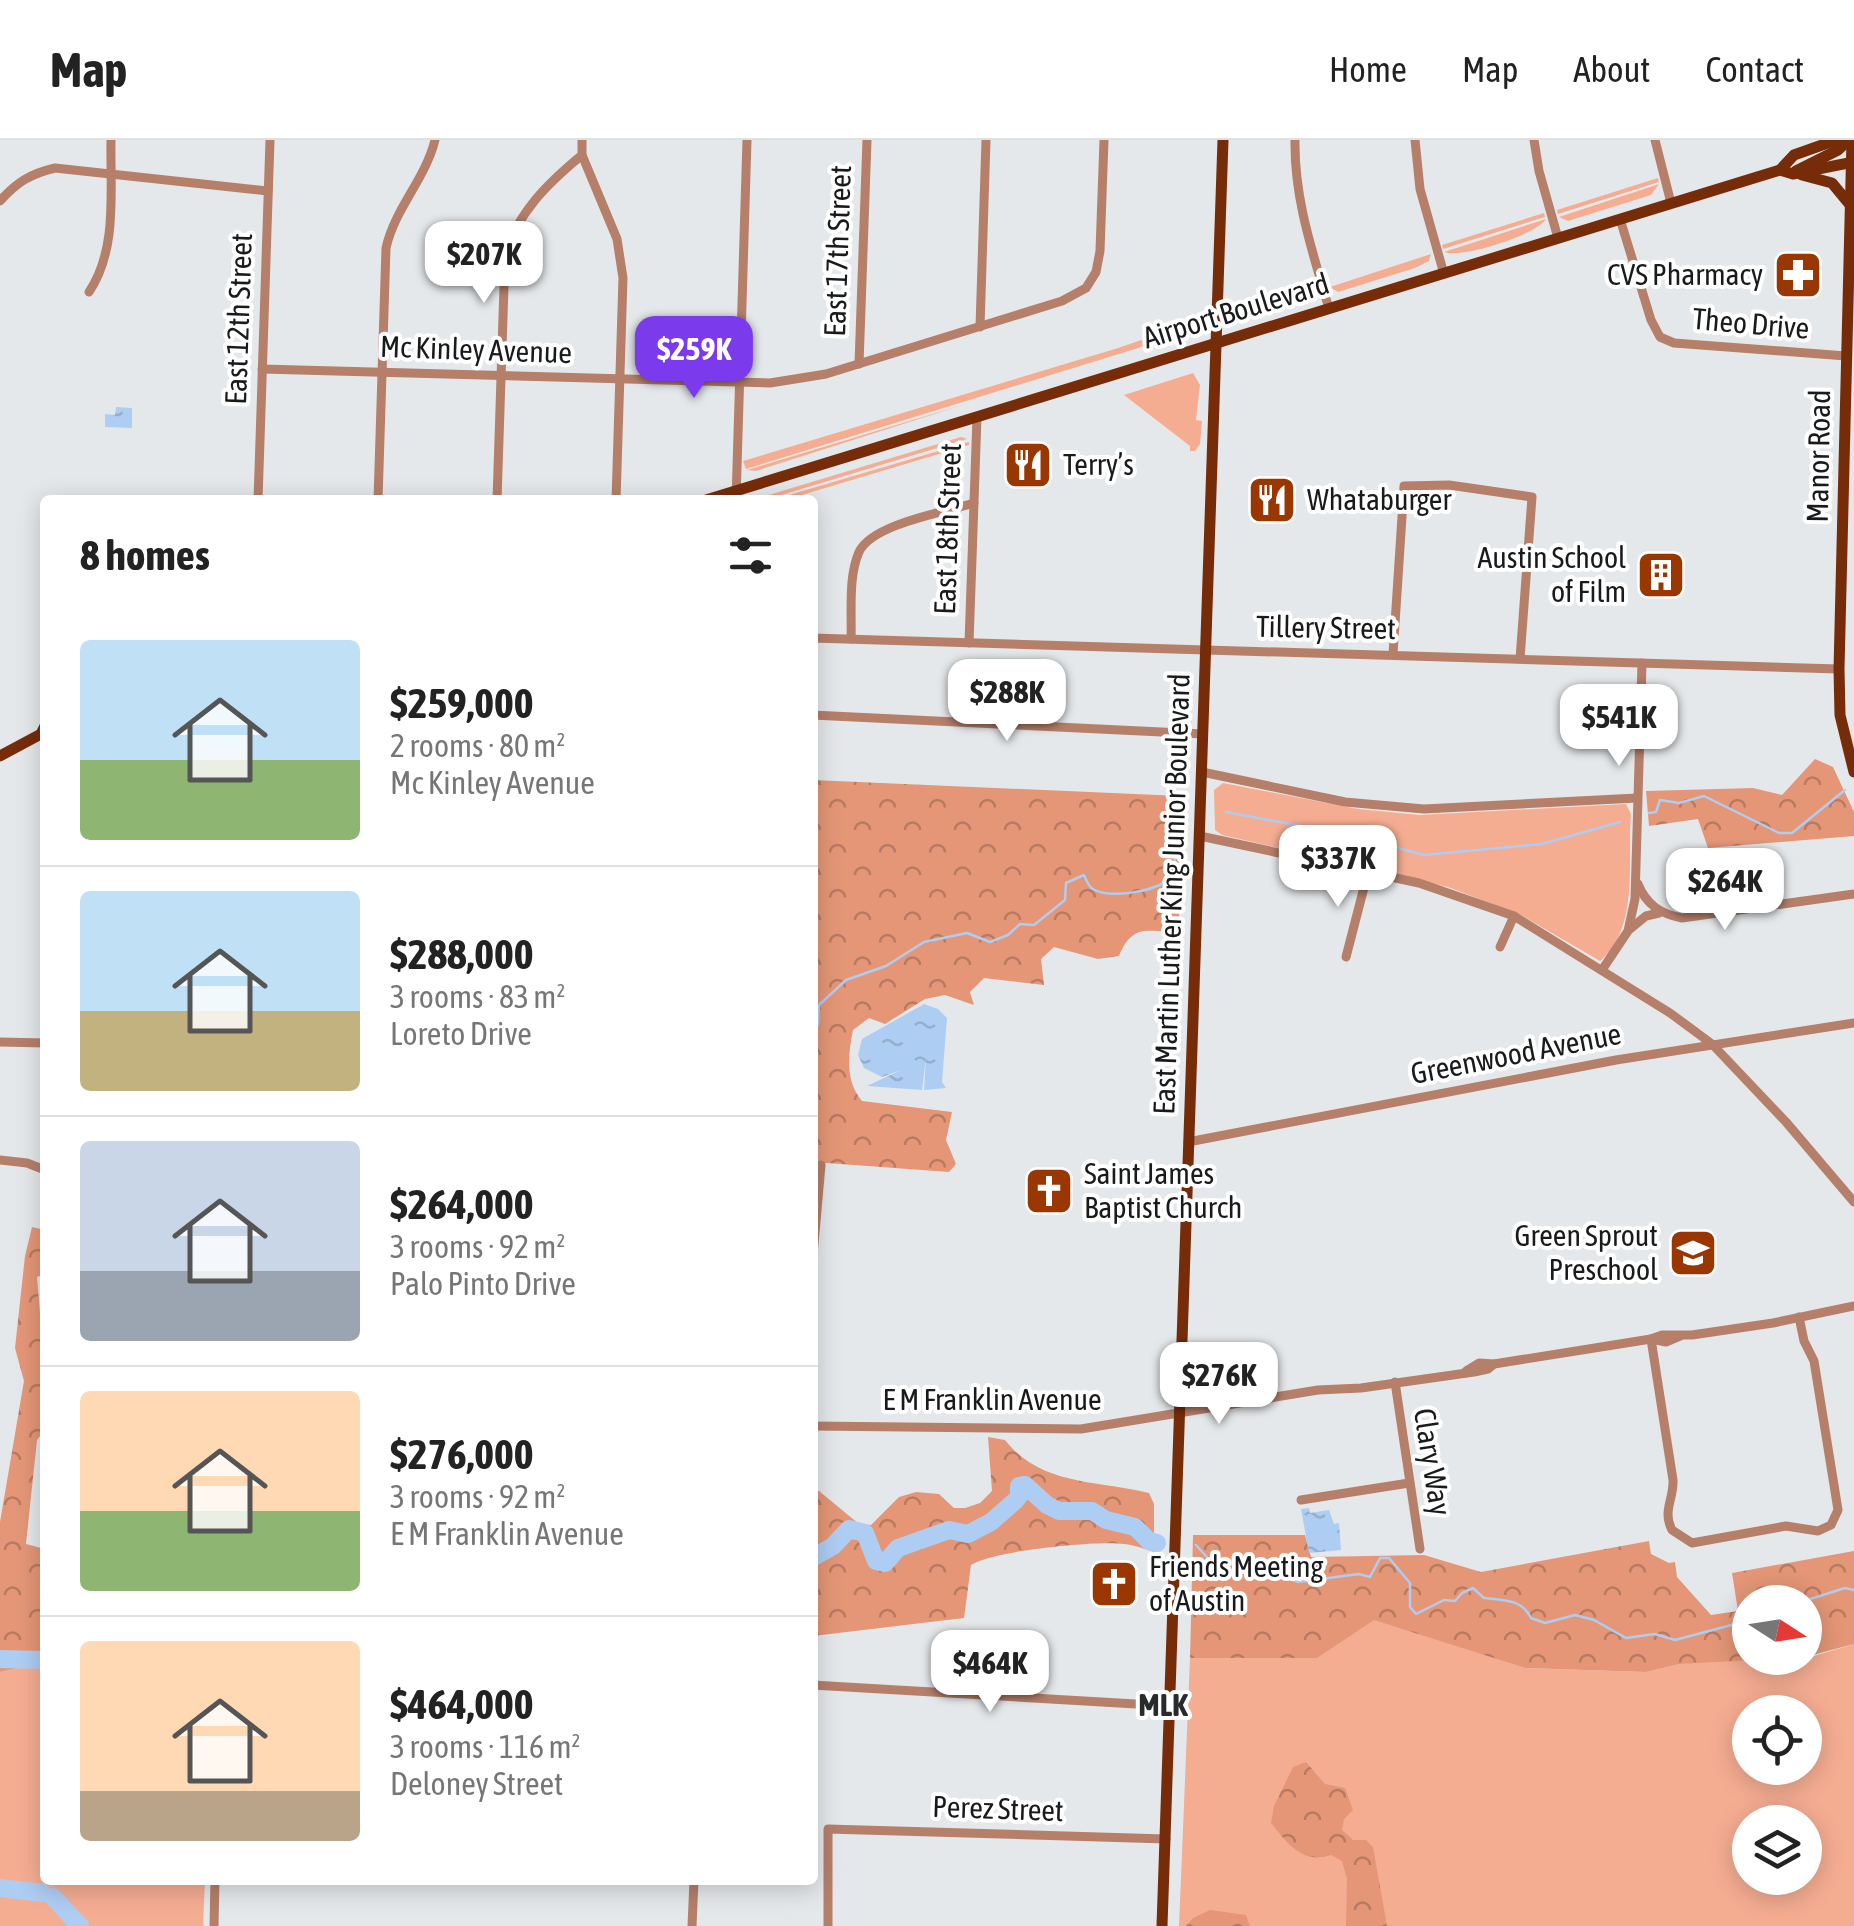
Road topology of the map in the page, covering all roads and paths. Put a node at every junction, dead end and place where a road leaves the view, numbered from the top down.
1 (112, 140) edge
2 (270, 140) edge
3 (435, 140) edge
4 (582, 140) edge
5 (747, 140) edge
6 (867, 140) edge
7 (986, 140) edge
8 (1104, 140) edge
9 (1223, 140) edge
10 (1295, 140) edge
11 (1415, 140) edge
12 (1534, 140) edge
13 (1655, 140) edge
14 (1836, 140) edge
15 (1850, 140) edge
16 (582, 155) junction
17 (1854, 162) edge
18 (110, 172) junction
19 (1786, 172) junction
20 (268, 191) junction
21 (0, 201) edge
22 (1671, 202) junction
23 (1852, 207) edge
24 (1620, 218) junction
25 (1558, 238) junction
26 (1444, 274) junction
27 (89, 292) dead end
28 (1330, 310) junction
29 (980, 326) junction
30 (1217, 343) junction
31 (1846, 356) junction
32 (859, 364) junction
33 (262, 368) junction
34 (381, 372) junction
35 (501, 375) junction
36 (619, 380) junction
37 (738, 383) junction
38 (977, 417) junction
39 (1849, 447) edge
40 (258, 495) edge
41 (378, 495) edge
42 (497, 495) edge
43 (616, 495) edge
44 (736, 495) edge
45 (974, 503) junction
46 (818, 638) edge
47 (851, 639) junction
48 (969, 644) junction
49 (1205, 650) junction
50 (1393, 654) junction
51 (1520, 659) junction
52 (1642, 663) junction
53 (1839, 668) junction
54 (818, 716) edge
55 (40, 734) edge
56 (1202, 734) junction
57 (0, 756) edge
58 (1202, 772) junction
59 (1854, 772) edge
60 (1637, 798) junction
61 (1200, 836) junction
62 (1368, 872) junction
63 (1636, 876) junction
64 (1854, 894) edge
65 (1662, 913) junction
66 (1514, 916) junction
67 (1628, 931) junction
68 (1500, 947) dead end
69 (1346, 957) dead end
70 (1602, 970) junction
71 (1854, 1023) edge
72 (1688, 1026) junction
73 (0, 1042) edge
74 (40, 1043) edge
75 (1712, 1044) junction
76 (1673, 1050) junction
77 (1188, 1142) junction
78 (0, 1160) edge
79 (821, 1166) dead end
80 (40, 1168) edge
81 (818, 1196) edge
82 (1854, 1202) edge
83 (1854, 1306) edge
84 (1799, 1317) junction
85 (1651, 1339) junction
86 (1395, 1382) junction
87 (1179, 1414) junction
88 (818, 1426) edge
89 (1409, 1483) junction
90 (1301, 1500) dead end
91 (1420, 1548) dead end
92 (818, 1685) edge
93 (1170, 1706) junction
94 (1166, 1839) junction
95 (215, 1885) edge
96 (694, 1885) edge
97 (214, 1926) edge
98 (692, 1926) edge
99 (828, 1926) edge
100 (1162, 1926) edge

1 - 18 street
2 - 20 street, East 12th Street
3 - 34 street
4 - 16 street
5 - 37 street
6 - 32 street, East 17th Street
7 - 29 street
8 - 29 street, Mc Kinley Avenue
9 - 30 main road, East Martin Luther King Junior Boulevard
10 - 28 street
11 - 26 street
12 - 25 street
13 - 22 street
14 - 19 main road, Airport Boulevard
15 - 17 main road, Manor Road
15 - 19 main road
16 - 35 street
16 - 36 street
17 - 19 main road, Airport Boulevard
17 - 23 main road, Manor Road
18 - 20 street
18 - 21 street
18 - 27 street
19 - 22 main road, Airport Boulevard
19 - 23 main road
20 - 33 street, East 12th Street
22 - 24 main road, Airport Boulevard
23 - 31 main road, Manor Road
24 - 25 main road, Airport Boulevard
24 - 31 street, Theo Drive
25 - 26 main road, Airport Boulevard
26 - 28 main road, Airport Boulevard
28 - 30 main road, Airport Boulevard
29 - 32 street, Mc Kinley Avenue
30 - 38 main road, Airport Boulevard
30 - 49 main road, East Martin Luther King Junior Boulevard
31 - 39 main road, Manor Road
32 - 37 street, Mc Kinley Avenue
33 - 34 street, Mc Kinley Avenue
33 - 40 street, East 12th Street
34 - 35 street, Mc Kinley Avenue
34 - 41 street
35 - 36 street, Mc Kinley Avenue
35 - 42 street
36 - 37 street, Mc Kinley Avenue
36 - 43 street
37 - 44 street
38 - 44 main road, Airport Boulevard
38 - 45 street, East 18th Street
39 - 53 main road, Manor Road
45 - 47 street
45 - 48 street, East 18th Street
46 - 47 street, Tillery Street
47 - 48 street, Tillery Street
48 - 49 street, Tillery Street
49 - 50 street, Tillery Street
49 - 56 main road, East Martin Luther King Junior Boulevard
50 - 51 street, Tillery Street
50 - 51 street
51 - 52 street, Tillery Street
52 - 53 street, Tillery Street
52 - 60 street
53 - 59 main road, Manor Road
54 - 56 street
55 - 57 main road
56 - 58 main road, East Martin Luther King Junior Boulevard
58 - 60 street
58 - 61 main road, East Martin Luther King Junior Boulevard
60 - 63 street
61 - 62 street
61 - 77 main road, East Martin Luther King Junior Boulevard
62 - 66 street
62 - 69 street
63 - 65 street
63 - 67 street
64 - 65 street
65 - 67 street
66 - 68 street
66 - 70 street
67 - 70 street
70 - 72 street
71 - 75 street, Greenwood Avenue
72 - 75 street
72 - 76 street
73 - 74 street
75 - 76 street, Greenwood Avenue
75 - 82 street
76 - 77 street, Greenwood Avenue
77 - 87 main road, East Martin Luther King Junior Boulevard
78 - 80 street
79 - 81 street
83 - 84 street, E M Franklin Avenue
84 - 85 street, E M Franklin Avenue
84 - 85 street
85 - 86 street, E M Franklin Avenue
86 - 87 street, E M Franklin Avenue
86 - 89 street, Clary Way
87 - 88 street, E M Franklin Avenue
87 - 93 main road, East Martin Luther King Junior Boulevard
89 - 90 street
89 - 91 street, Clary Way
92 - 93 street
93 - 94 main road, East Martin Luther King Junior Boulevard
94 - 99 street, Perez Street
94 - 100 main road, East Martin Luther King Junior Boulevard
95 - 97 street
96 - 98 street

